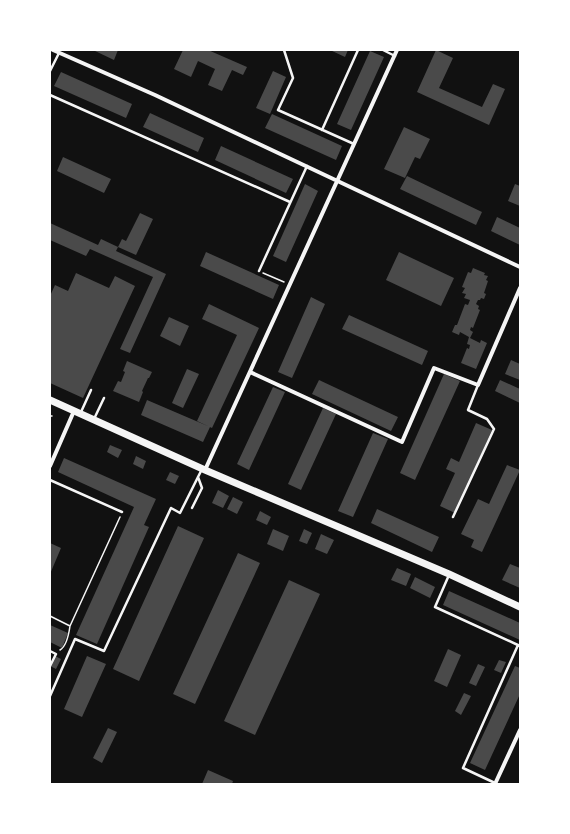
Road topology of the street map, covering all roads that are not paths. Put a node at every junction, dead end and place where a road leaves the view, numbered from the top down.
1 (53, 50) edge
2 (284, 50) edge
3 (358, 50) edge
4 (383, 50) edge
5 (398, 50) edge
6 (59, 52) junction
7 (395, 56) junction
8 (50, 71) edge
9 (50, 95) edge
10 (322, 130) junction
11 (354, 145) junction
12 (307, 166) junction
13 (338, 180) junction
14 (290, 202) junction
15 (520, 267) edge
16 (259, 271) road end
17 (520, 288) edge
18 (250, 372) junction
19 (478, 385) junction
20 (91, 390) dead end
21 (104, 398) dead end
22 (50, 400) edge
23 (78, 412) junction
24 (94, 419) junction
25 (50, 466) edge
26 (203, 469) junction
27 (198, 477) junction
28 (50, 480) edge
29 (192, 508) dead end
30 (122, 512) road end
31 (453, 517) dead end
32 (449, 574) junction
33 (520, 607) edge
34 (519, 646) edge
35 (50, 651) edge
36 (50, 666) edge
37 (50, 696) edge
38 (520, 730) edge
39 (495, 784) edge

1 - 6 street
2 - 10 lane
3 - 10 lane
4 - 7 lane
5 - 7 street
6 - 8 lane
6 - 12 street
7 - 11 street
9 - 14 lane
10 - 11 lane
11 - 13 street
12 - 13 street
12 - 14 lane
13 - 15 street
13 - 18 street
14 - 16 lane
17 - 19 street
18 - 19 street
18 - 26 street
19 - 31 lane
20 - 23 lane
21 - 24 lane
22 - 23 main road
23 - 24 main road
23 - 25 street
24 - 26 main road
26 - 27 lane
26 - 32 main road
27 - 29 lane
27 - 37 lane
28 - 30 lane
32 - 33 main road
32 - 34 lane
34 - 39 lane
35 - 36 lane
38 - 39 street

